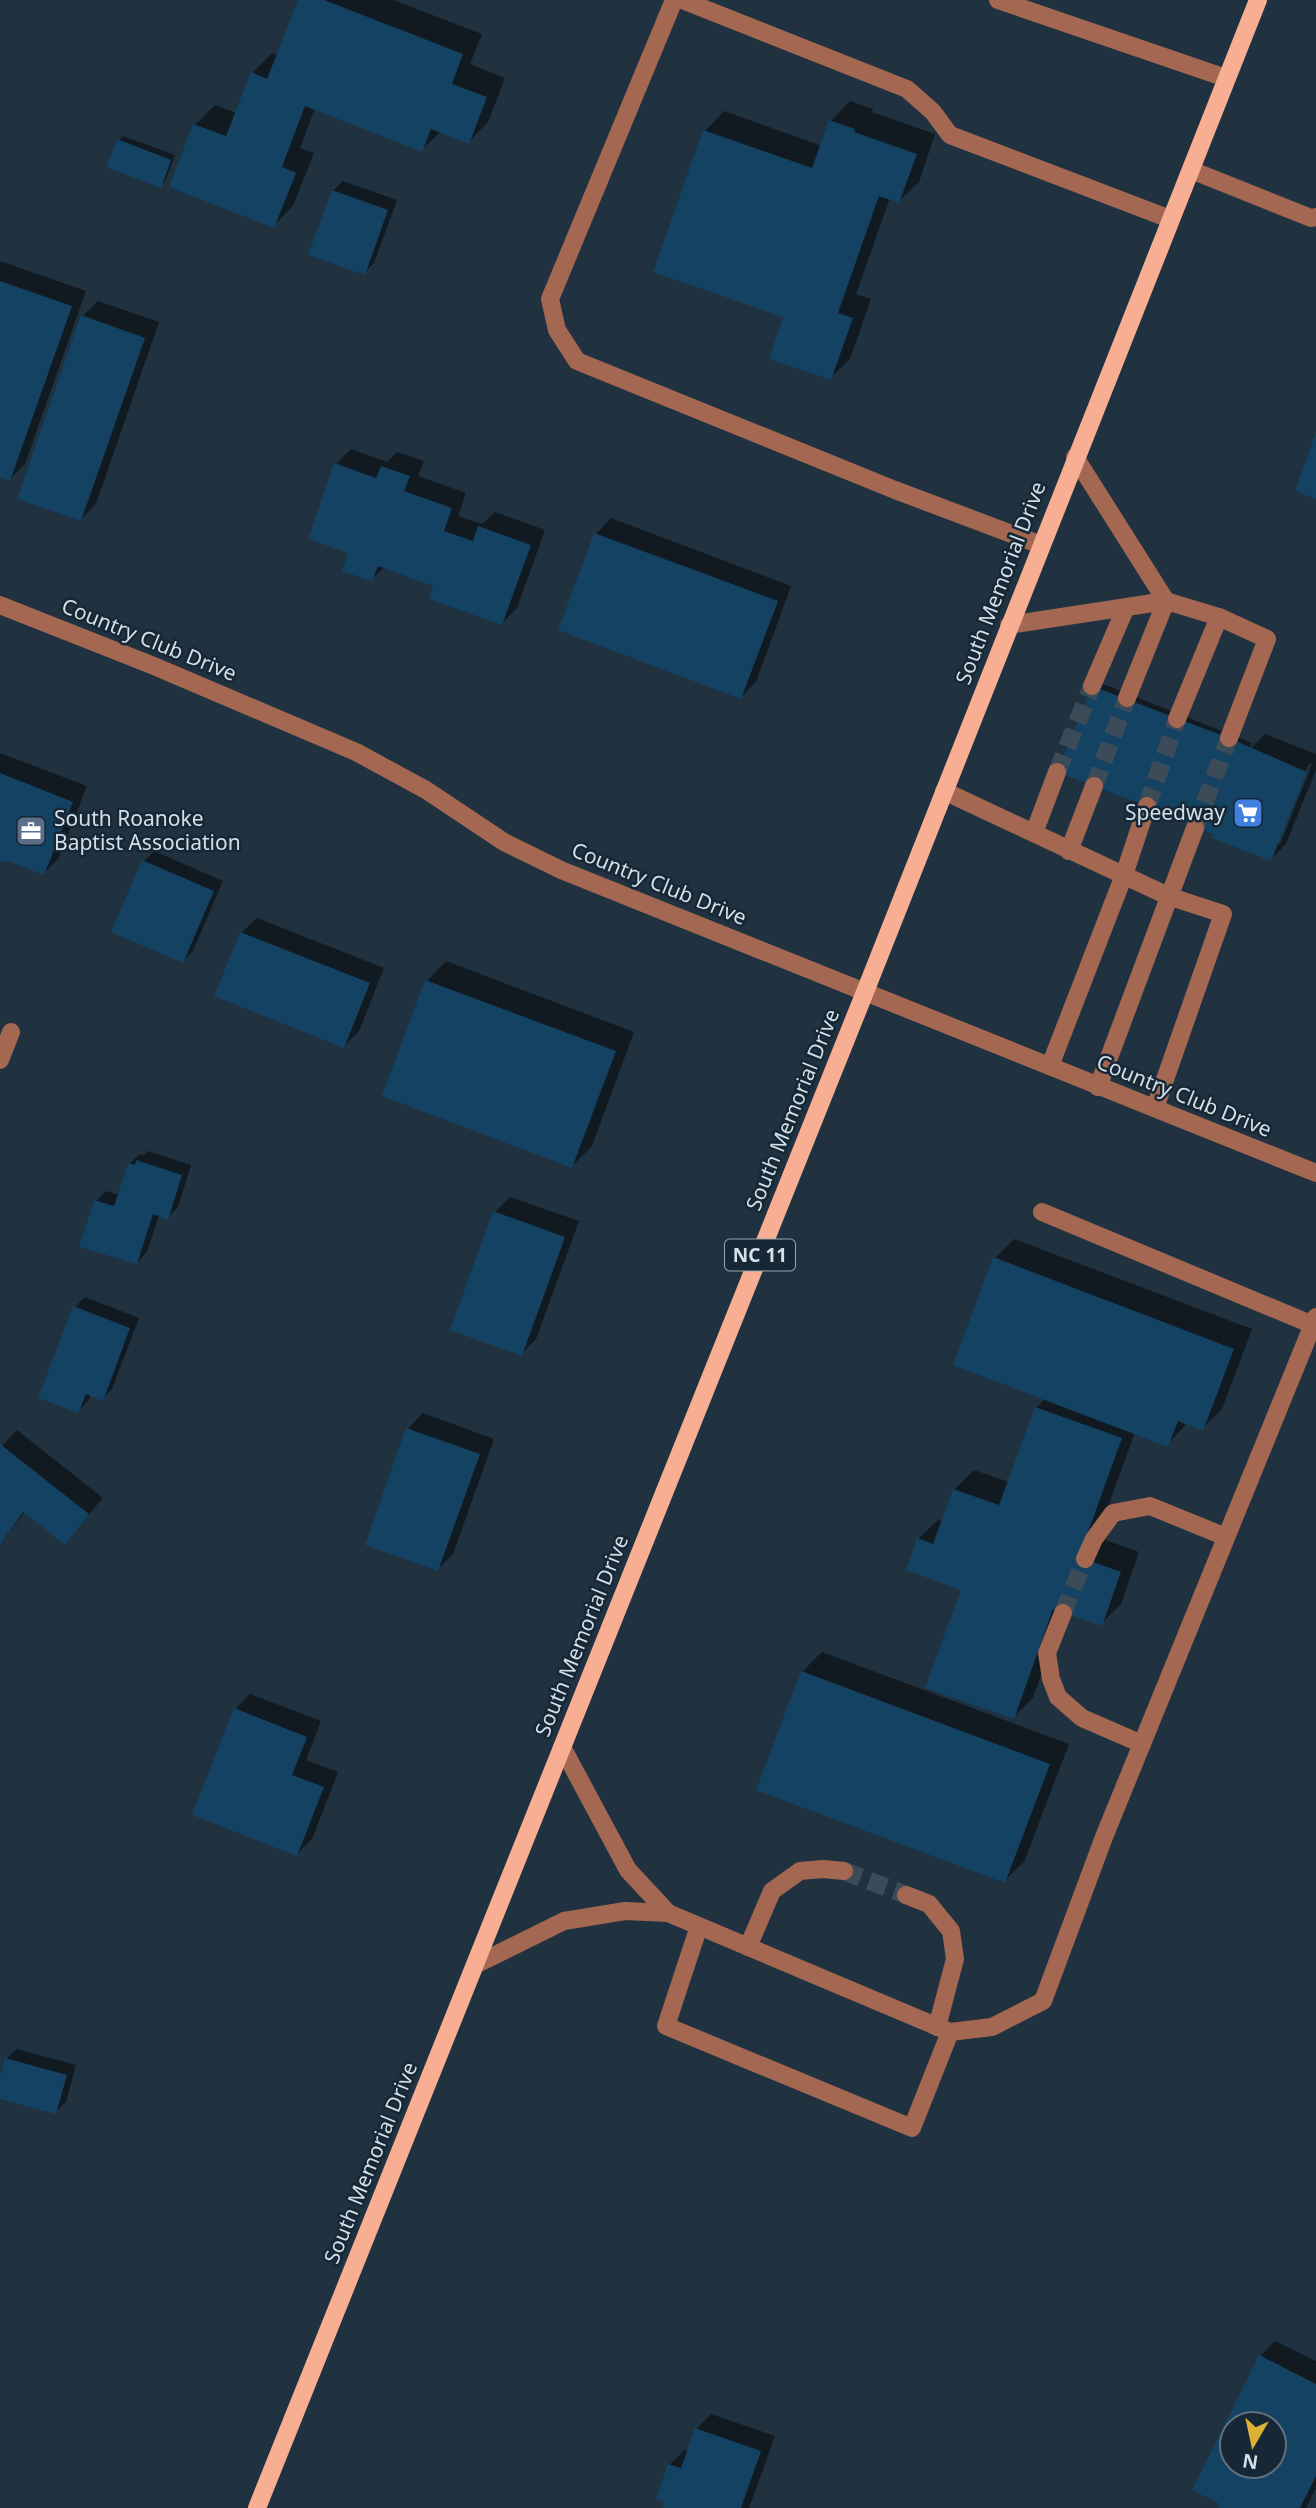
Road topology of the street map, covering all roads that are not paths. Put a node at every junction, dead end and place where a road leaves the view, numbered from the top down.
1 (674, 0) edge
2 (682, 0) edge
3 (998, 0) edge
4 (1258, 0) edge
5 (1226, 78) junction
6 (1191, 170) junction
7 (1316, 217) edge
8 (1170, 219) junction
9 (1075, 457) junction
10 (1041, 545) junction
11 (1166, 601) junction
12 (0, 605) edge
13 (1126, 607) junction
14 (1219, 617) junction
15 (1009, 625) junction
16 (1092, 685) tunnel mouth
17 (1126, 698) tunnel mouth
18 (1177, 719) tunnel mouth
19 (1228, 738) tunnel mouth
20 (1057, 772) tunnel mouth
21 (1094, 786) tunnel mouth
22 (944, 792) junction
23 (1147, 806) tunnel mouth
24 (1195, 828) tunnel mouth
25 (1034, 833) junction
26 (1069, 851) junction
27 (1124, 875) junction
28 (1168, 896) junction
29 (865, 992) junction
30 (11, 1032) dead end
31 (0, 1060) edge
32 (1050, 1066) junction
33 (1098, 1087) junction
34 (1155, 1108) junction
35 (1316, 1173) edge
36 (1042, 1212) dead end
37 (1314, 1321) edge
38 (1226, 1537) junction
39 (1085, 1559) tunnel mouth
40 (1063, 1612) tunnel mouth
41 (1142, 1744) junction
42 (562, 1747) junction
43 (844, 1871) tunnel mouth
44 (906, 1895) tunnel mouth
45 (668, 1913) junction
46 (699, 1926) junction
47 (748, 1947) junction
48 (475, 1965) junction
49 (944, 2030) junction
50 (257, 2508) edge

1 - 10 street
2 - 8 street
3 - 5 street
4 - 5 main road, South Memorial Drive / NC 11
5 - 6 main road, South Memorial Drive / NC 11
6 - 7 street
6 - 8 main road, South Memorial Drive / NC 11
8 - 9 main road, South Memorial Drive / NC 11
9 - 10 main road, South Memorial Drive / NC 11
9 - 11 street
10 - 15 main road, South Memorial Drive / NC 11
11 - 13 street
11 - 14 street
11 - 17 street
12 - 29 street, Country Club Drive
13 - 15 street
13 - 16 street
14 - 18 street
14 - 19 street
15 - 22 main road, South Memorial Drive / NC 11
20 - 25 street
21 - 26 street
22 - 25 street
22 - 29 main road, South Memorial Drive / NC 11
23 - 27 street
24 - 28 street
25 - 26 street
26 - 27 street
27 - 28 street
27 - 32 street
28 - 33 street
28 - 34 street
29 - 32 street, Country Club Drive
29 - 42 main road, South Memorial Drive / NC 11
30 - 31 street
32 - 33 street, Country Club Drive
33 - 34 street, Country Club Drive
34 - 35 street, Country Club Drive
36 - 37 street
37 - 38 street
38 - 39 street
38 - 41 street
40 - 41 street
41 - 49 street
42 - 45 street
42 - 48 main road, South Memorial Drive / NC 11
43 - 47 street
44 - 49 street
45 - 46 street
45 - 48 street
46 - 47 street
46 - 49 street
47 - 49 street
48 - 50 main road, South Memorial Drive / NC 11

